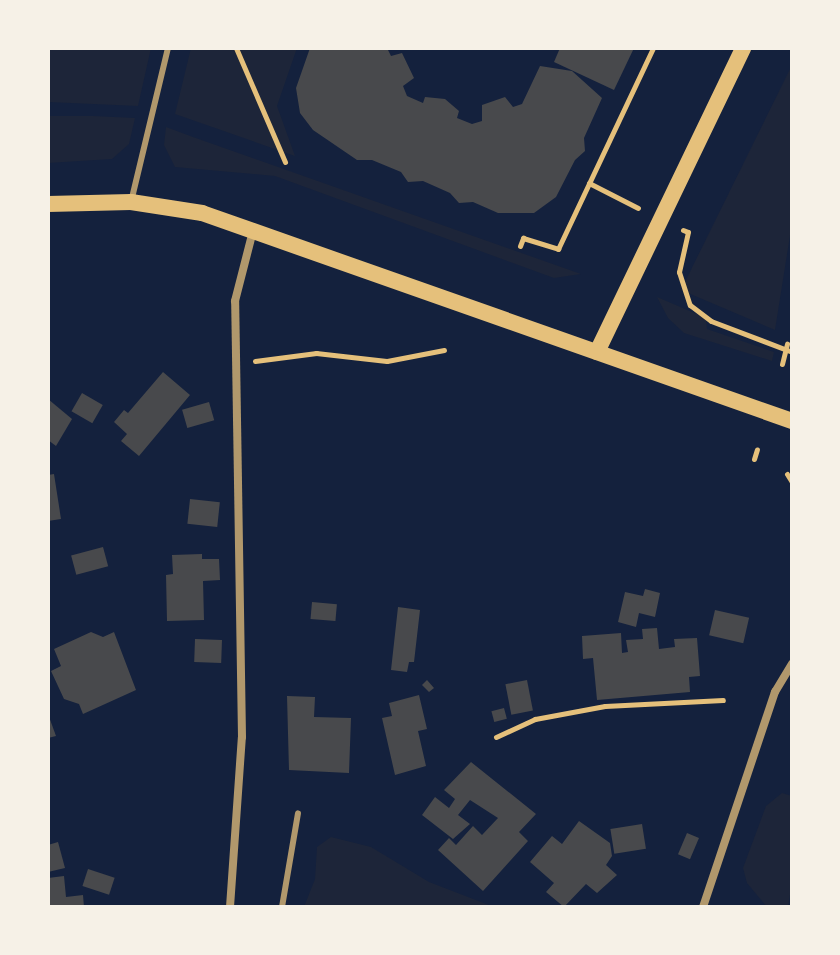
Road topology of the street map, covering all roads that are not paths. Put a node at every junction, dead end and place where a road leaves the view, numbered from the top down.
1 (168, 48) edge
2 (743, 48) edge
3 (131, 202) junction
4 (48, 204) edge
5 (253, 228) junction
6 (597, 352) junction
7 (792, 421) edge
8 (792, 664) edge
9 (298, 813) dead end
10 (230, 907) edge
11 (282, 907) edge
12 (703, 907) edge

1 - 3 lane
2 - 6 main road
3 - 4 main road
3 - 5 main road
5 - 6 main road
5 - 10 street
6 - 7 main road
8 - 12 street
9 - 11 lane

